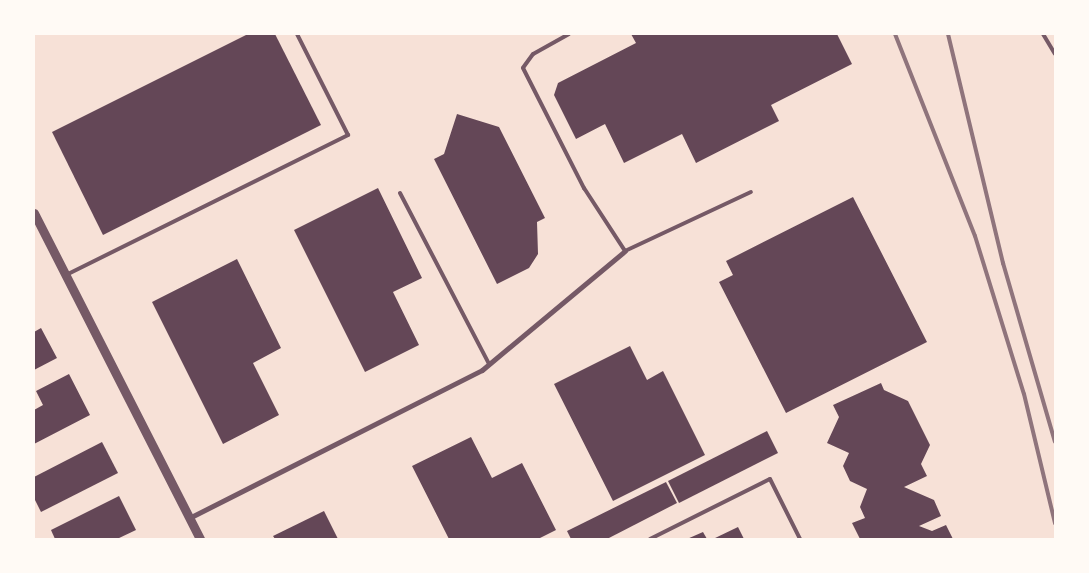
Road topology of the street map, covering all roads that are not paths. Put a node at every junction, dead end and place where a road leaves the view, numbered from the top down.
1 (297, 34) edge
2 (568, 34) edge
3 (1043, 34) edge
4 (1055, 54) edge
5 (751, 192) dead end
6 (400, 193) dead end
7 (34, 214) edge
8 (625, 252) junction
9 (65, 275) junction
10 (489, 364) junction
11 (189, 518) junction
12 (200, 539) edge
13 (650, 539) edge
14 (800, 539) edge

1 - 9 lane
2 - 8 lane
3 - 4 lane
5 - 8 lane
6 - 10 lane
7 - 9 street
8 - 10 street
9 - 11 street
10 - 11 street
11 - 12 street
13 - 14 lane

